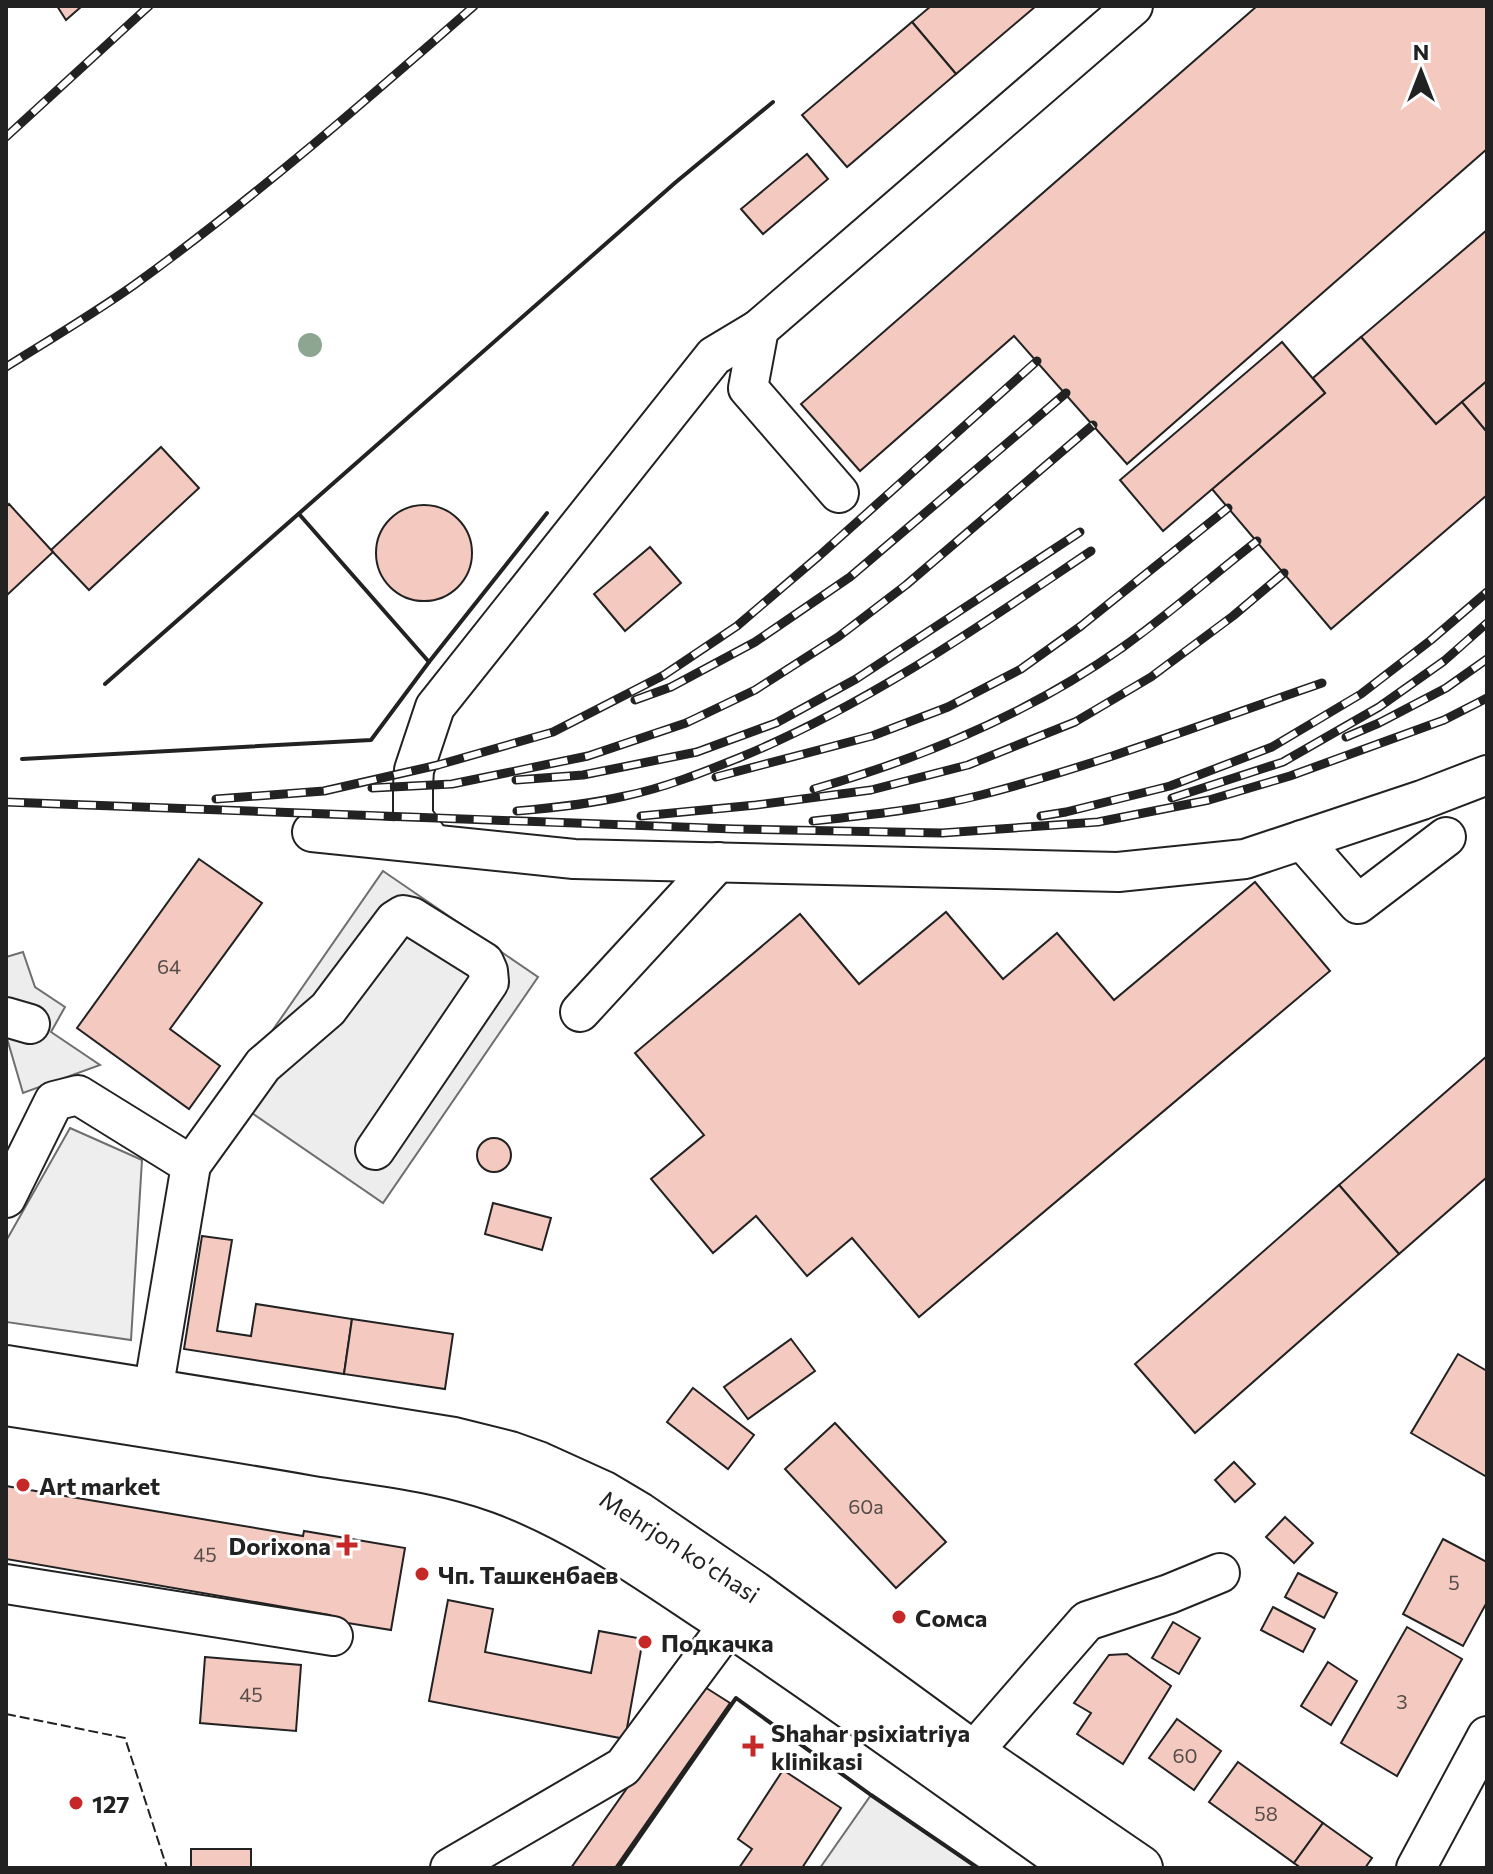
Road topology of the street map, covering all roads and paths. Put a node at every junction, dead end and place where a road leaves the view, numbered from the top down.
1 (1133, 6) edge
2 (759, 329) junction
3 (839, 493) dead end
4 (1487, 775) edge
5 (312, 832) dead end
6 (1446, 837) dead end
7 (1302, 840) junction
8 (432, 844) junction
9 (718, 862) junction
10 (580, 1012) dead end
11 (375, 1150) dead end
12 (191, 1165) junction
13 (6, 1198) edge
14 (6, 1368) edge
15 (6, 1403) edge
16 (151, 1408) junction
17 (1220, 1573) dead end
18 (6, 1584) edge
19 (742, 1608) junction
20 (333, 1636) dead end
21 (1487, 1736) edge
22 (972, 1753) junction
23 (450, 1868) edge
24 (1078, 1868) edge
25 (1140, 1868) edge
26 (1416, 1868) edge

1 - 2 street
2 - 3 street
2 - 8 street
4 - 7 street
5 - 8 street
6 - 7 street
7 - 9 street
8 - 9 street
9 - 10 street
11 - 12 street
12 - 13 street
12 - 16 street
14 - 16 main road, Mehrjon ko'chasi
15 - 16 main road, Mehrjon ko'chasi
16 - 19 main road, Mehrjon ko'chasi
17 - 22 street
18 - 20 street
19 - 22 main road, Mehrjon ko'chasi
19 - 23 street
19 - 24 main road, Mehrjon ko'chasi
21 - 26 street
22 - 25 main road, Mehrjon ko'chasi

